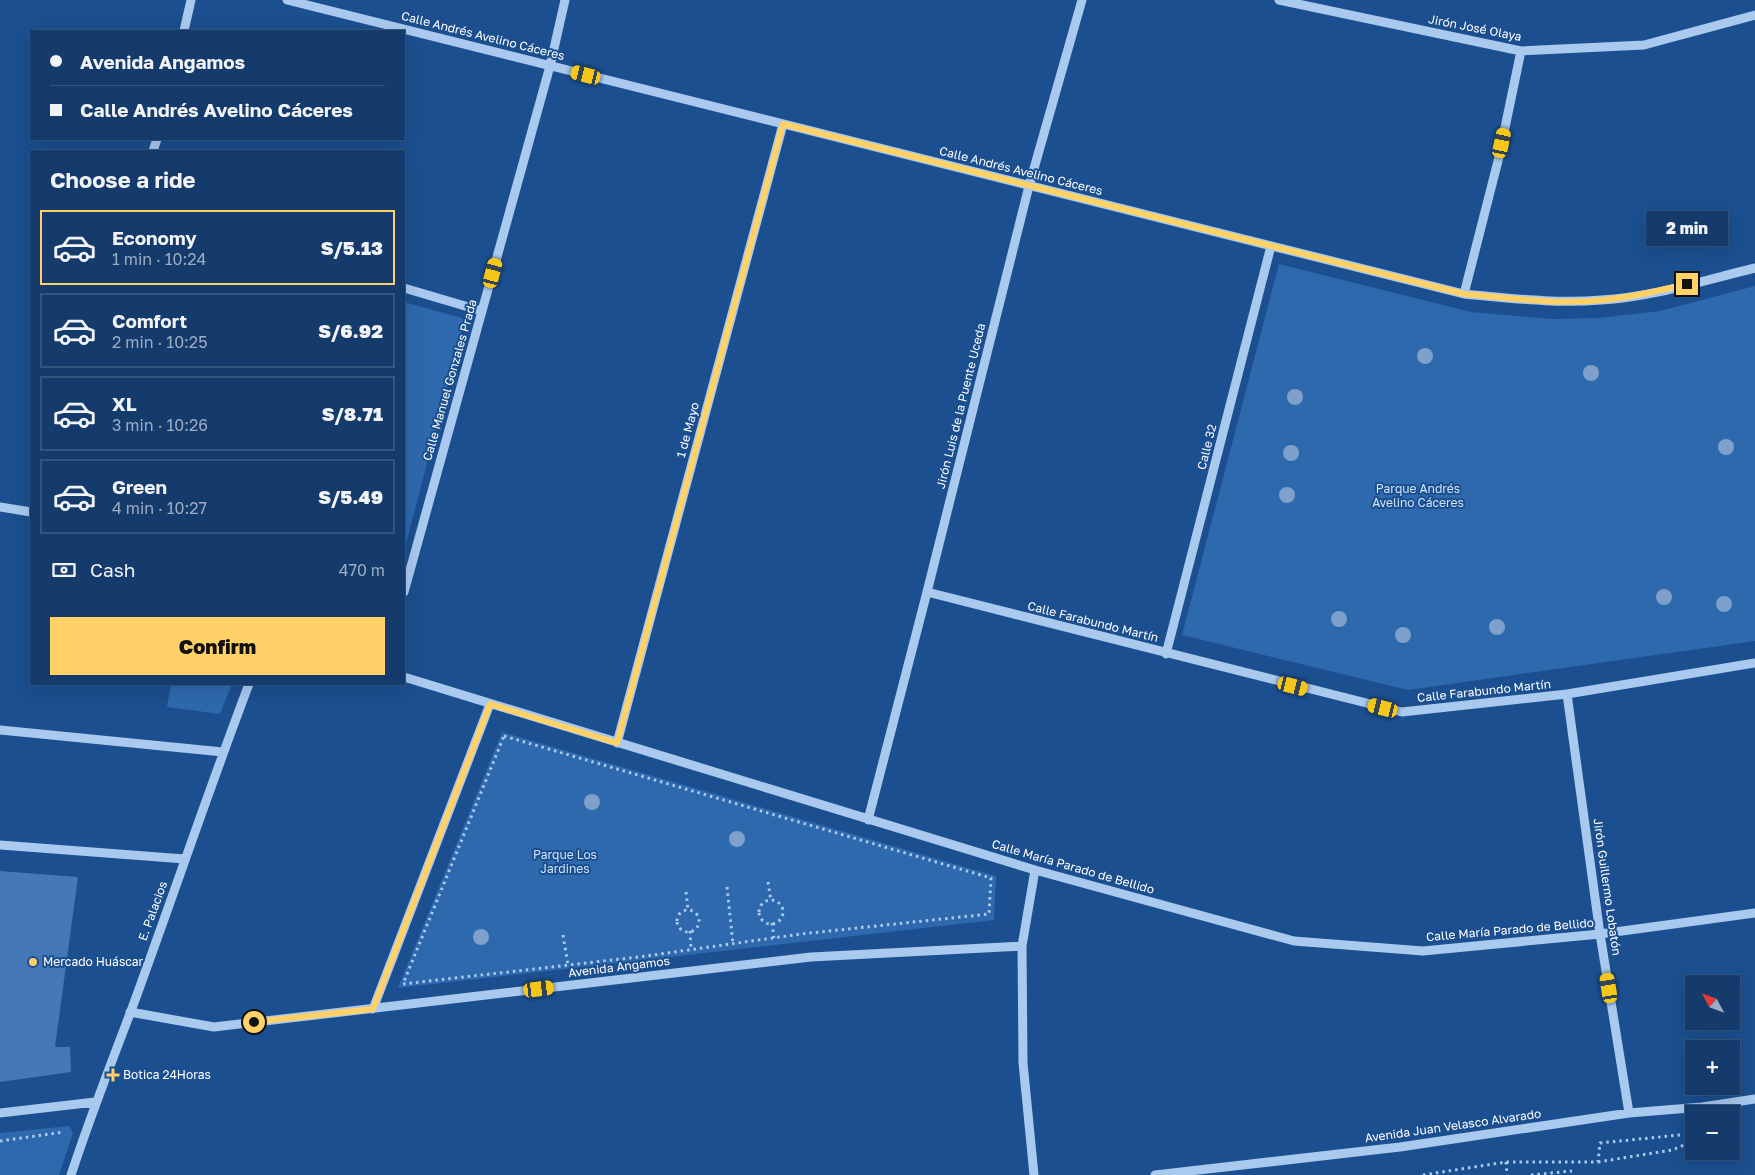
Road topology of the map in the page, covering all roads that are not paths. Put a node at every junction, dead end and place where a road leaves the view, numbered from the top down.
1 (191, 0) edge
2 (287, 0) edge
3 (565, 0) edge
4 (1082, 0) edge
5 (1279, 0) edge
6 (1755, 15) edge
7 (184, 30) edge
8 (1521, 51) junction
9 (550, 66) junction
10 (783, 124) junction
11 (1029, 186) junction
12 (1271, 246) junction
13 (1755, 268) edge
14 (405, 288) edge
15 (1464, 294) junction
16 (482, 311) junction
17 (0, 507) edge
18 (30, 512) edge
19 (405, 588) edge
20 (927, 592) junction
21 (1166, 654) junction
22 (1755, 663) edge
23 (405, 677) edge
24 (249, 685) edge
25 (1567, 694) junction
26 (490, 704) junction
27 (0, 730) edge
28 (617, 743) junction
29 (223, 752) junction
30 (868, 820) junction
31 (0, 845) edge
32 (185, 859) junction
33 (1035, 870) junction
34 (1755, 913) edge
35 (1600, 934) junction
36 (1022, 946) junction
37 (373, 1009) junction
38 (130, 1012) junction
39 (1755, 1099) edge
40 (95, 1102) junction
41 (1629, 1113) junction
42 (0, 1114) edge
43 (71, 1175) edge
44 (1034, 1175) edge
45 (1155, 1175) edge

1 - 7 street
2 - 9 street, Calle Andrés Avelino Cáceres
3 - 9 street, Calle Manuel Gonzales Prada
4 - 11 street, Jirón Luis de la Puente Uceda
5 - 8 street, Jirón José Olaya
6 - 8 street, Jirón José Olaya
8 - 15 street
9 - 10 street, Calle Andrés Avelino Cáceres
9 - 16 street, Calle Manuel Gonzales Prada
10 - 11 street, Calle Andrés Avelino Cáceres
10 - 28 street, 1 de Mayo
11 - 12 street, Calle Andrés Avelino Cáceres
11 - 20 street, Jirón Luis de la Puente Uceda
12 - 15 street, Calle Andrés Avelino Cáceres
12 - 21 street, Calle 32
13 - 15 street, Calle Andrés Avelino Cáceres
14 - 16 street
16 - 19 street, Calle Manuel Gonzales Prada
17 - 18 street
20 - 21 street, Calle Farabundo Martín
20 - 30 street, Jirón Luis de la Puente Uceda
21 - 25 street, Calle Farabundo Martín
22 - 25 street, Calle Farabundo Martín
23 - 26 street, Calle María Parado de Bellido
24 - 29 street, E. Palacios
25 - 35 street, Jirón Guillermo Lobatón
26 - 28 street, Calle María Parado de Bellido
26 - 37 street
27 - 29 street
28 - 30 street, Calle María Parado de Bellido
29 - 32 street, E. Palacios
30 - 33 street, Calle María Parado de Bellido
31 - 32 street
32 - 38 street, E. Palacios
33 - 35 street, Calle María Parado de Bellido
33 - 36 street
34 - 35 street, Calle María Parado de Bellido
35 - 41 street, Jirón Guillermo Lobatón
36 - 37 street, Avenida Angamos
36 - 44 street
37 - 38 street, Avenida Angamos
38 - 40 street, E. Palacios
39 - 41 street, Avenida Juan Velasco Alvarado
40 - 42 street
40 - 43 street, E. Palacios
41 - 45 street, Avenida Juan Velasco Alvarado

